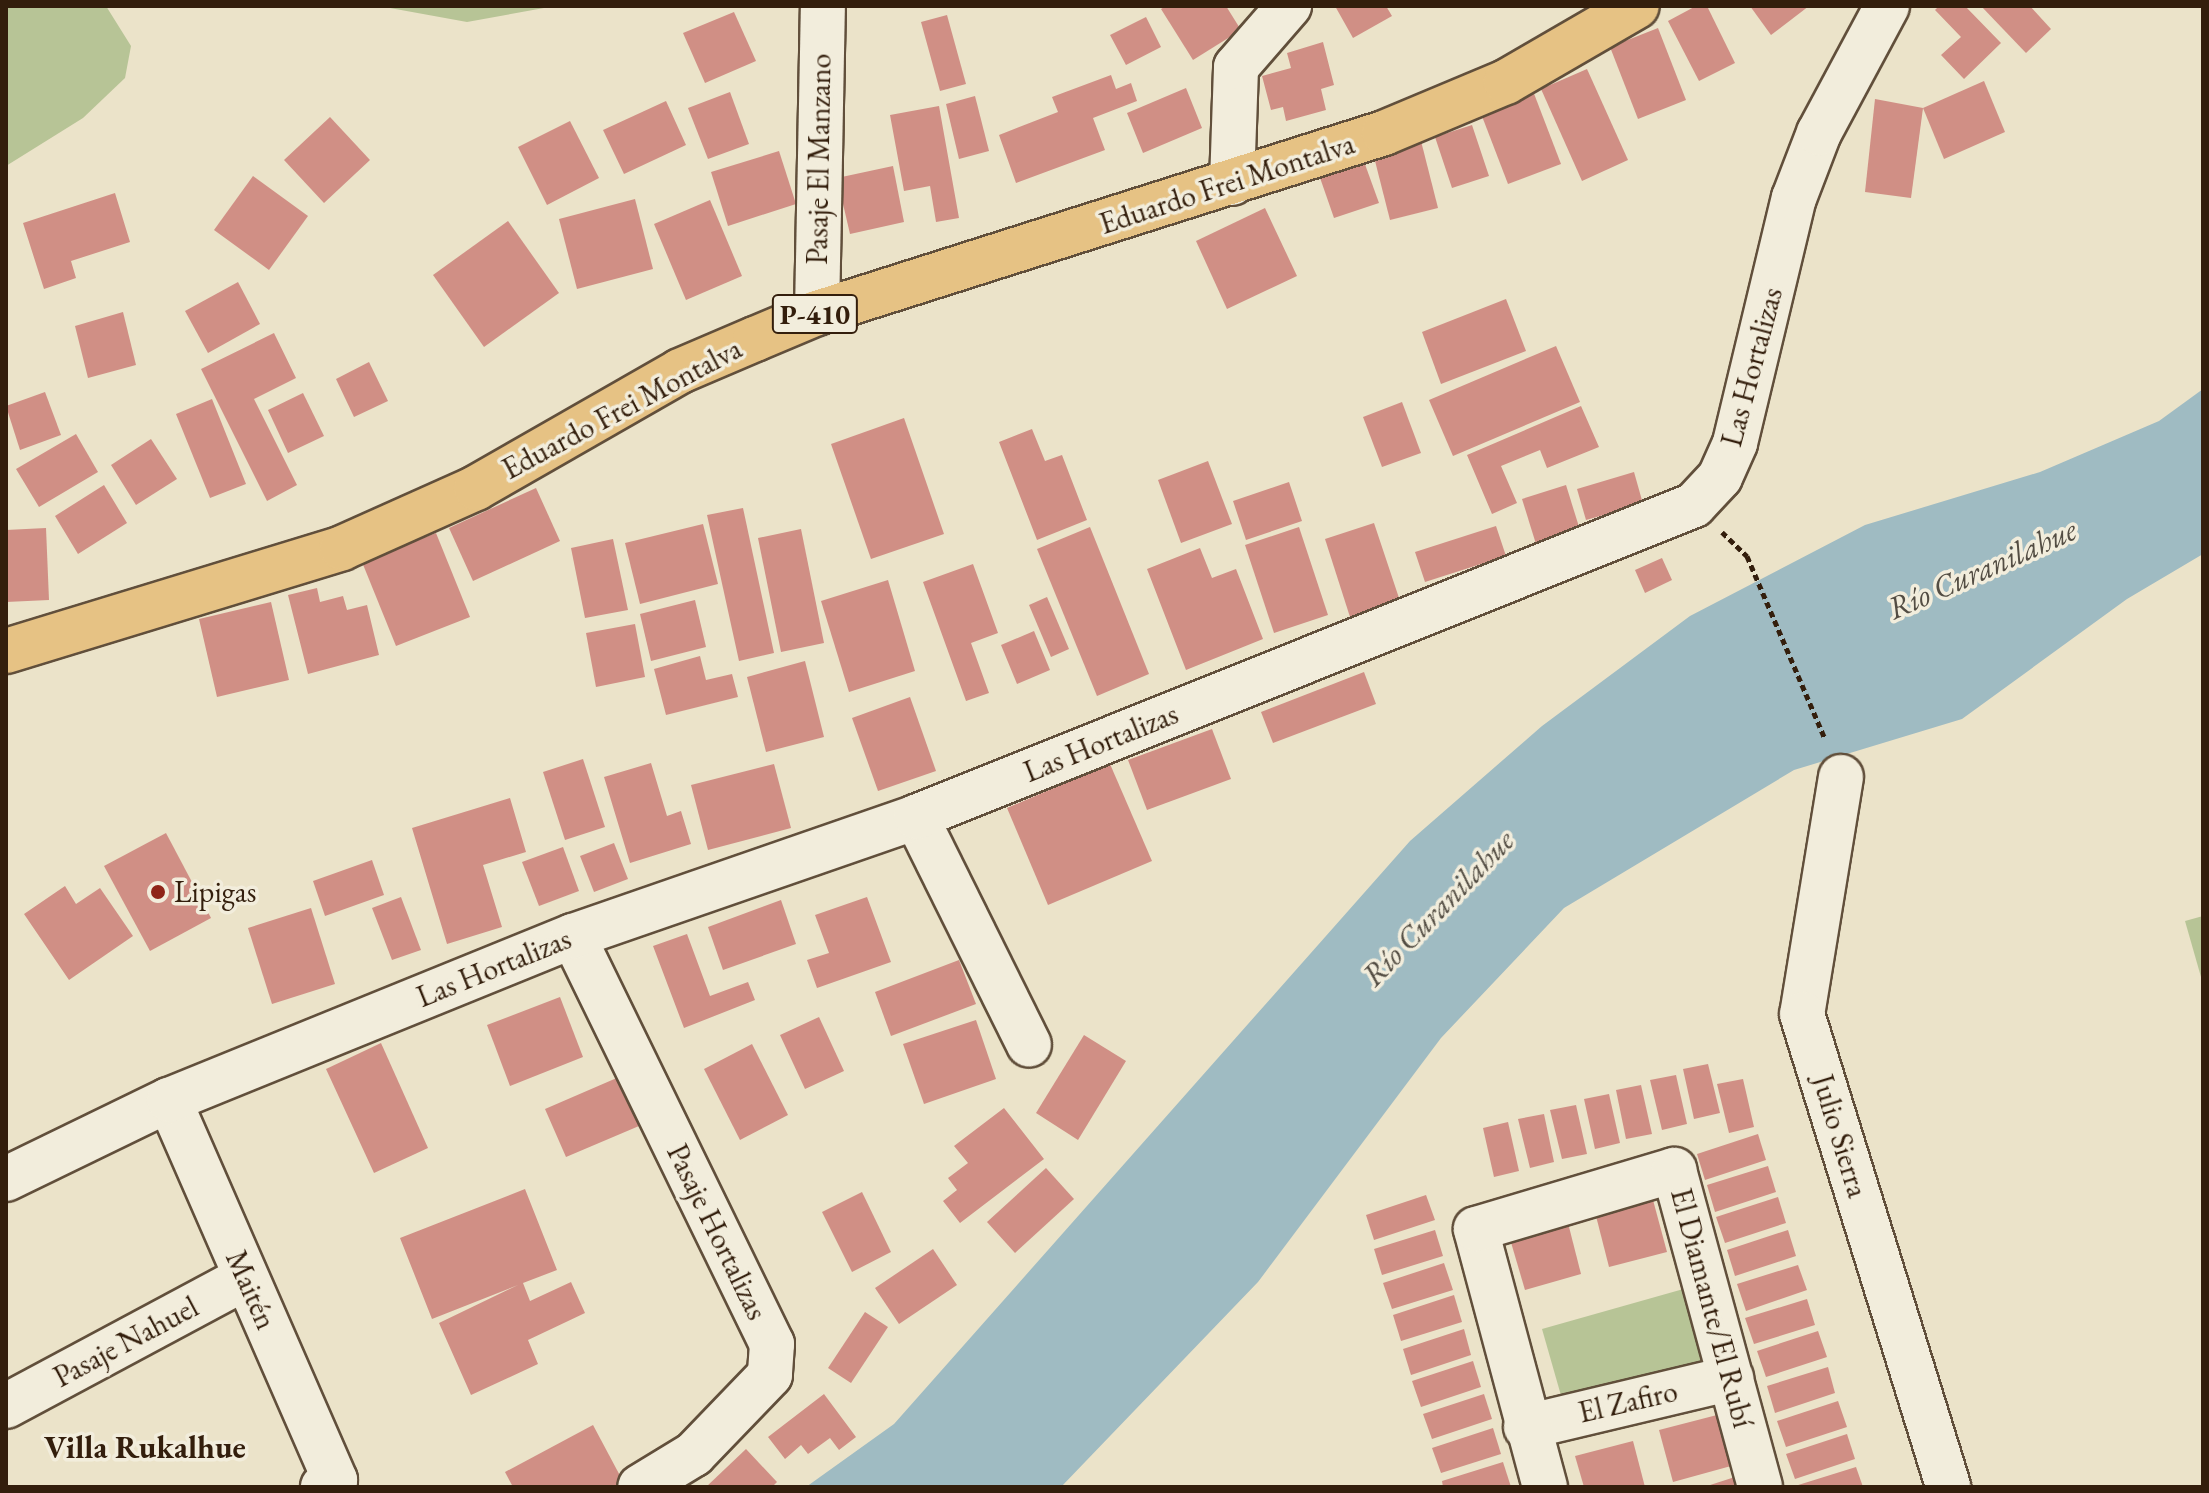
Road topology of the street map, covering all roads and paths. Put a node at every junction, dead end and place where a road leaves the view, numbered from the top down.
1 (823, 6) edge
2 (1289, 6) edge
3 (1637, 6) edge
4 (1887, 6) edge
5 (1232, 183) junction
6 (817, 313) junction
7 (1747, 556) dead end
8 (6, 651) edge
9 (1841, 777) joint
10 (916, 817) junction
11 (573, 936) junction
12 (1029, 1045) dead end
13 (169, 1100) junction
14 (6, 1179) edge
15 (245, 1278) junction
16 (1731, 1378) junction
17 (6, 1406) edge
18 (1526, 1427) junction
19 (329, 1483) edge
20 (640, 1487) edge
21 (1545, 1487) edge
22 (1760, 1487) edge
23 (1948, 1487) edge

1 - 6 street, Pasaje El Manzano
2 - 5 street
3 - 5 main road, Eduardo Frei Montalva / P-410
4 - 10 street, Las Hortalizas
5 - 6 main road, Eduardo Frei Montalva / P-410
6 - 8 main road, Eduardo Frei Montalva / P-410
7 - 9 path
9 - 23 street, Julio Sierra
10 - 11 street, Las Hortalizas
10 - 12 street
11 - 13 street, Las Hortalizas
11 - 20 street, Pasaje Hortalizas
13 - 14 street, Las Hortalizas
13 - 15 street, Maitén
15 - 17 street, Pasaje Nahuel
15 - 19 street, Maitén
16 - 18 street, El Zafiro
16 - 18 street, El Diamante/El Rubí
16 - 22 street, El Diamante/El Rubí
18 - 21 street, El Diamante/El Rubí

